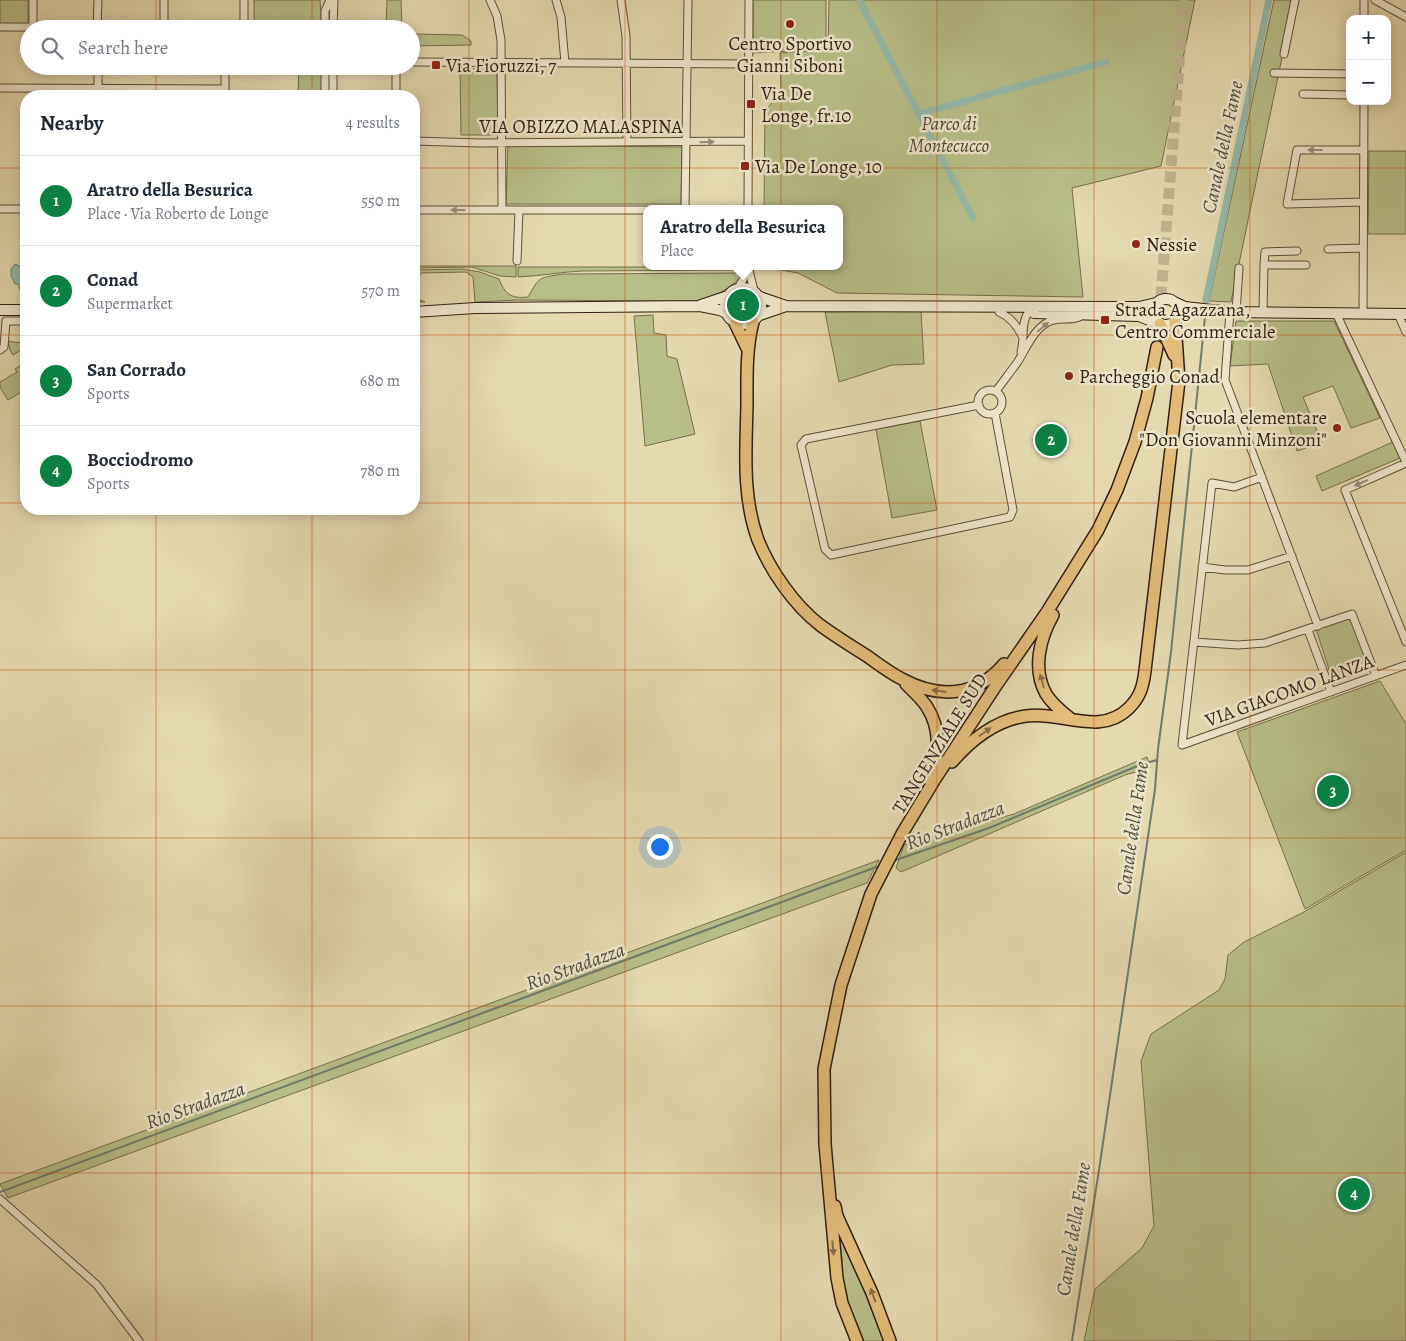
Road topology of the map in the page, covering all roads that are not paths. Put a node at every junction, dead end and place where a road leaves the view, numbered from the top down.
1 (33, 0) edge
2 (98, 0) edge
3 (164, 0) edge
4 (244, 0) edge
5 (332, 0) edge
6 (490, 0) edge
7 (556, 0) edge
8 (621, 0) edge
9 (688, 0) edge
10 (749, 0) edge
11 (1295, 0) edge
12 (1364, 0) edge
13 (1376, 0) edge
14 (1364, 15) edge
15 (1406, 17) edge
16 (33, 20) edge
17 (97, 20) edge
18 (164, 20) edge
19 (244, 20) edge
20 (325, 20) edge
21 (333, 20) edge
22 (0, 27) edge
23 (20, 27) edge
24 (1284, 54) dead end
25 (420, 62) edge
26 (502, 63) junction
27 (565, 63) junction
28 (627, 63) junction
29 (687, 64) junction
30 (748, 64) junction
31 (1274, 73) dead end
32 (1346, 74) edge
33 (98, 75) edge
34 (225, 75) edge
35 (325, 75) edge
36 (333, 75) edge
37 (396, 75) edge
38 (0, 88) edge
39 (20, 90) edge
40 (98, 90) edge
41 (225, 90) edge
42 (325, 90) edge
43 (333, 90) edge
44 (396, 90) edge
45 (1303, 94) dead end
46 (1346, 94) edge
47 (1364, 105) edge
48 (748, 141) junction
49 (420, 142) edge
50 (502, 142) junction
51 (627, 142) junction
52 (686, 142) junction
53 (1364, 150) junction
54 (1363, 202) junction
55 (685, 205) edge
56 (748, 205) edge
57 (0, 209) edge
58 (20, 209) edge
59 (420, 210) edge
60 (502, 210) junction
61 (519, 210) junction
62 (643, 210) edge
63 (1363, 248) junction
64 (1328, 249) dead end
65 (1297, 251) dead end
66 (517, 261) dead end
67 (1264, 265) junction
68 (1306, 265) dead end
69 (1239, 268) dead end
70 (747, 270) edge
71 (748, 270) edge
72 (738, 288) junction
73 (757, 294) junction
74 (728, 296) junction
75 (1174, 302) junction
76 (1156, 303) junction
77 (420, 306) edge
78 (700, 306) junction
79 (786, 306) junction
80 (1093, 307) junction
81 (475, 308) junction
82 (953, 308) junction
83 (0, 310) edge
84 (20, 310) edge
85 (1195, 311) junction
86 (420, 312) edge
87 (998, 312) junction
88 (1233, 312) junction
89 (726, 313) junction
90 (1027, 313) junction
91 (1263, 313) junction
92 (1336, 313) junction
93 (1363, 313) junction
94 (1402, 314) edge
95 (1084, 315) junction
96 (756, 319) junction
97 (20, 322) edge
98 (1175, 322) junction
99 (735, 323) junction
100 (1159, 324) junction
101 (1406, 332) edge
102 (1023, 339) junction
103 (1157, 347) tunnel mouth
104 (0, 350) edge
105 (747, 350) junction
106 (1017, 362) junction
107 (1178, 362) junction
108 (996, 392) junction
109 (979, 405) junction
110 (995, 413) junction
111 (1406, 463) edge
112 (1262, 477) junction
113 (1086, 551) junction
114 (1292, 556) junction
115 (1202, 567) junction
116 (1044, 617) junction
117 (1318, 626) junction
118 (1308, 630) junction
119 (1194, 642) junction
120 (1406, 642) edge
121 (1406, 665) edge
122 (1376, 676) junction
123 (901, 679) junction
124 (1331, 692) junction
125 (1071, 719) junction
126 (927, 792) junction
127 (912, 818) junction
128 (829, 1182) junction
129 (0, 1199) edge
130 (139, 1341) edge
131 (857, 1341) edge
132 (890, 1341) edge

1 - 16 street
2 - 17 street
3 - 18 street
4 - 19 street
5 - 20 street
5 - 21 street
6 - 26 street
7 - 27 street
8 - 28 street
9 - 29 street
10 - 30 street
11 - 24 street
12 - 14 street
13 - 15 street
22 - 23 street
25 - 26 street
26 - 27 street
26 - 50 street
27 - 28 street
28 - 29 street
28 - 51 street
29 - 30 street
29 - 52 street
30 - 48 street
31 - 32 street
33 - 40 street
34 - 41 street
35 - 42 street
36 - 43 street
37 - 44 street
38 - 39 street
45 - 46 street
47 - 53 street
52 -> 48 street, VIA OBIZZO MALASPINA
48 - 56 street
49 - 50 street, VIA OBIZZO MALASPINA
50 - 51 street, VIA OBIZZO MALASPINA
50 - 60 street
51 - 52 street, VIA OBIZZO MALASPINA
52 - 55 street
53 - 54 street
53 -> 54 street
54 - 63 street
57 - 58 street
60 -> 59 street
60 - 61 street
61 - 62 street
61 - 66 street
63 - 64 street
63 - 93 street
65 - 67 street
67 - 68 street
67 - 91 street
69 - 88 street
70 - 72 street
71 - 73 street
72 - 73 main road
72 - 74 main road
73 - 79 main road
73 - 96 main road
74 - 78 main road
74 - 89 main road
75 - 76 main road
75 - 85 main road
75 - 98 main road
76 - 80 main road
76 - 100 main road
77 - 81 main road
78 - 81 main road
78 - 89 main road
79 - 82 main road
79 - 96 main road
80 - 82 main road
80 - 90 street
81 - 86 main road
82 - 87 main road
83 - 84 main road
85 - 88 main road
85 - 98 main road
87 - 90 main road
87 - 102 street
88 - 91 main road
88 - 112 street
89 - 99 main road
90 - 95 main road
90 - 102 street
91 - 92 main road
92 - 93 main road
92 - 111 street
93 - 94 main road
94 - 101 street
95 - 100 main road
106 -> 95 street
96 - 99 main road
96 - 105 main road
97 - 104 street
98 - 100 main road
98 - 107 main road
99 - 105 main road
100 - 107 main road
102 - 106 street
103 - 113 main road, TANGENZIALE SUD
105 - 123 main road
106 - 108 street
107 - 125 main road
108 - 109 street
108 - 110 street
109 - 110 street
109 - 110 street
111 -> 120 street
112 - 114 street
112 - 115 street
113 - 116 main road, TANGENZIALE SUD
125 -> 113 main road
114 - 115 street
114 - 117 street
115 - 119 street
116 -> 123 main road
116 - 126 main road, TANGENZIALE SUD
117 - 118 street
117 - 122 street
118 - 119 street
118 - 124 street
119 - 124 street, VIA GIACOMO LANZA
121 - 122 street, VIA GIACOMO LANZA
122 - 124 street, VIA GIACOMO LANZA
123 - 127 main road
126 -> 125 main road
126 - 127 main road, TANGENZIALE SUD
127 - 128 main road, TANGENZIALE SUD
128 -> 131 main road, TANGENZIALE SUD
132 -> 128 main road, TANGENZIALE SUD
129 - 130 street

